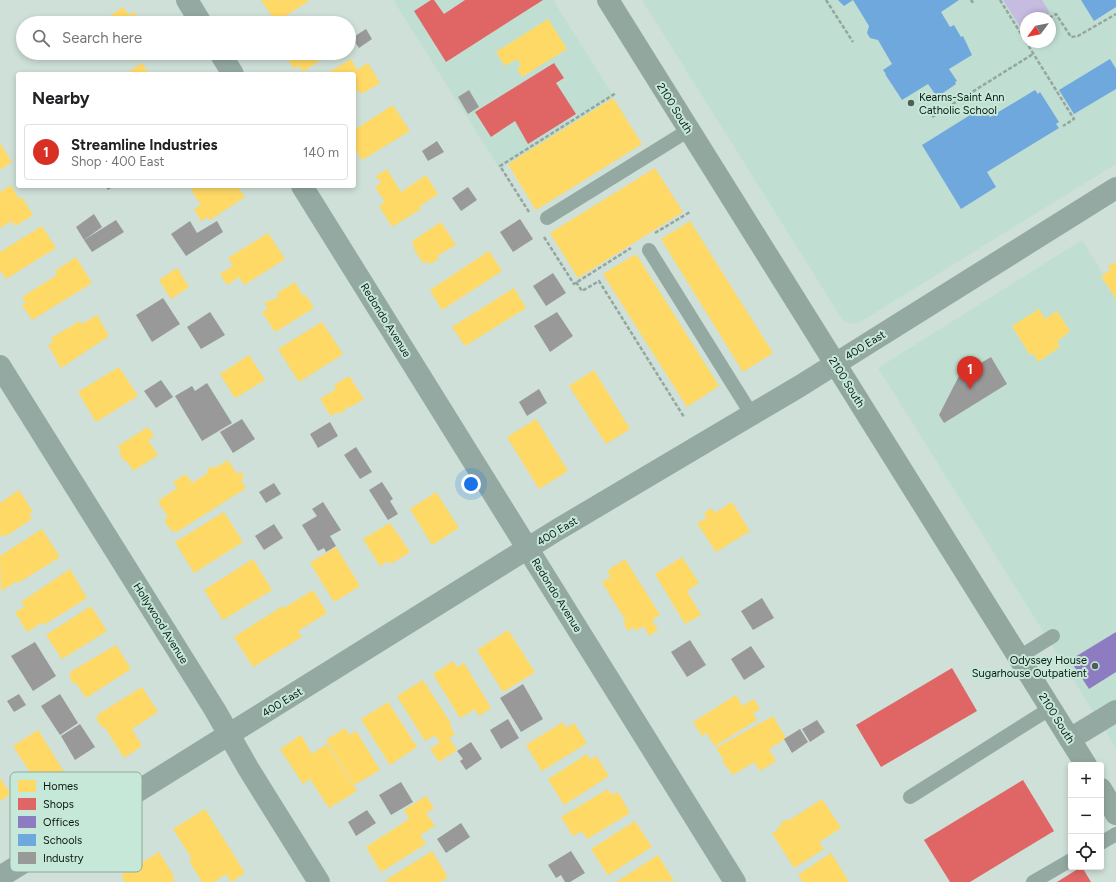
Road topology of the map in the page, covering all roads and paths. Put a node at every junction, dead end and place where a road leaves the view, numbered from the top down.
1 (187, 0) edge
2 (608, 0) edge
3 (826, 0) edge
4 (971, 0) edge
5 (975, 0) edge
6 (1000, 0) edge
7 (1056, 14) edge
8 (1116, 14) edge
9 (197, 16) edge
10 (1020, 32) edge
11 (853, 42) dead end
12 (1030, 48) edge
13 (1033, 54) junction
14 (224, 60) edge
15 (232, 72) edge
16 (932, 117) dead end
17 (1063, 126) dead end
18 (689, 130) junction
19 (303, 188) edge
20 (1116, 188) edge
21 (546, 218) dead end
22 (649, 250) dead end
23 (576, 282) dead end
24 (835, 364) junction
25 (0, 366) edge
26 (752, 415) junction
27 (684, 417) dead end
28 (528, 548) junction
29 (1053, 636) dead end
30 (1019, 657) junction
31 (1051, 708) junction
32 (1116, 711) edge
33 (228, 735) junction
34 (1070, 740) junction
35 (1084, 762) edge
36 (142, 789) edge
37 (1104, 794) edge
38 (910, 797) dead end
39 (1116, 814) edge
40 (1116, 834) edge
41 (1104, 840) edge
42 (1068, 862) edge
43 (10, 871) edge
44 (0, 877) edge
45 (319, 882) edge
46 (735, 882) edge
47 (1033, 882) edge

1 - 9 street
2 - 18 main road, 2100 South
3 - 11 path
4 - 5 path
6 - 10 path
7 - 8 path
12 - 13 path
13 - 16 path
13 - 17 path
14 - 15 street
18 - 21 lane
18 - 24 main road, 2100 South
19 - 28 street, Redondo Avenue
20 - 24 street, 400 East
22 - 26 lane
23 - 27 path
24 - 26 street, 400 East
24 - 30 main road, 2100 South
25 - 33 street, Hollywood Avenue
26 - 28 street, 400 East
28 - 33 street, 400 East
28 - 46 street, Redondo Avenue
29 - 30 lane
30 - 31 main road, 2100 South
31 - 34 main road, 2100 South
31 - 38 lane
32 - 34 street
33 - 36 street, 400 East
33 - 45 street, Hollywood Avenue
34 - 35 main road, 2100 South
37 - 39 main road
40 - 41 lane
42 - 47 lane
43 - 44 street, 400 East

